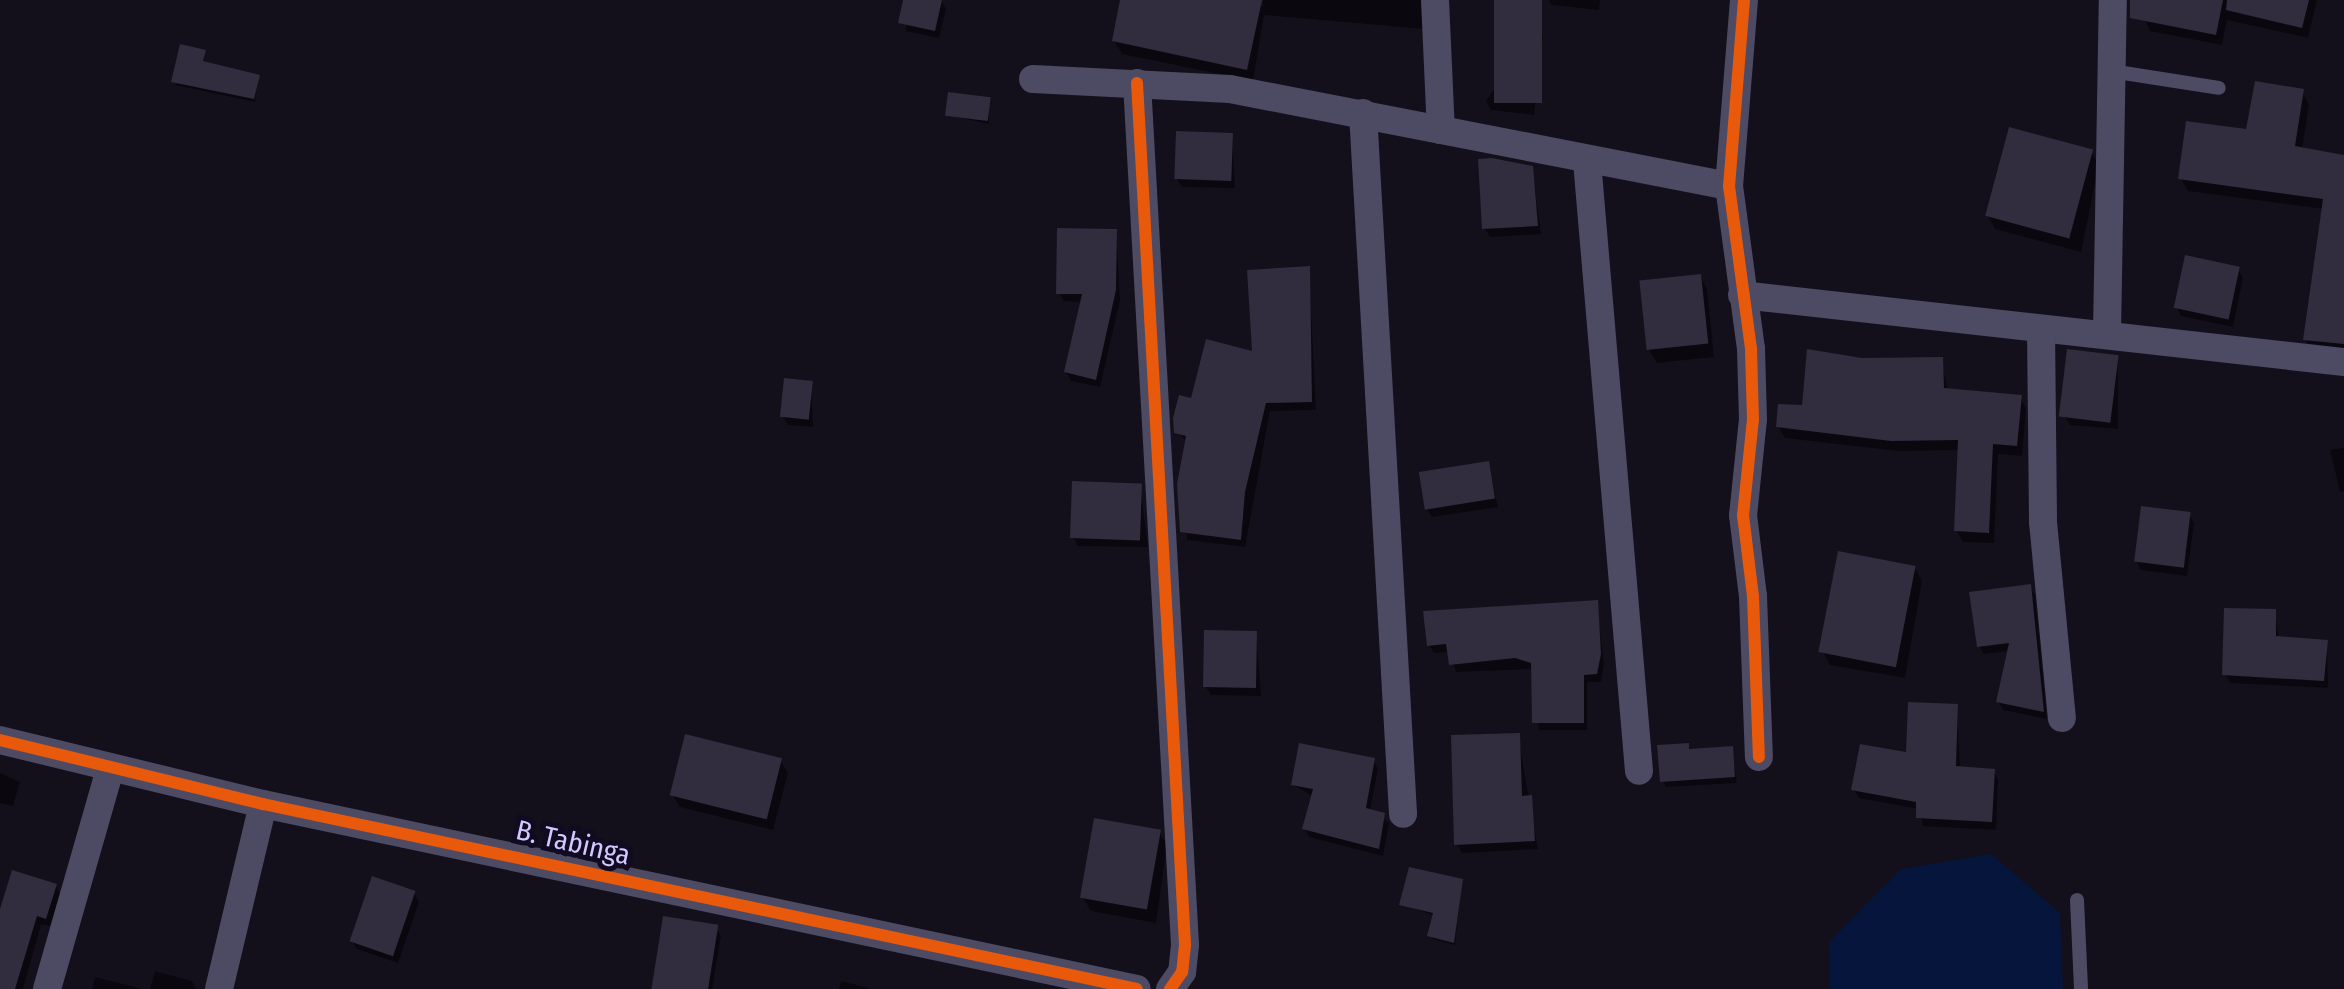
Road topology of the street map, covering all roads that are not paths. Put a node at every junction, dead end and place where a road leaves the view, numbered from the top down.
1 (1435, 0) edge
2 (1744, 0) edge
3 (2114, 0) edge
4 (2110, 71) junction
5 (1034, 80) dead end
6 (1137, 83) junction
7 (2219, 88) dead end
8 (1363, 114) junction
9 (1441, 130) junction
10 (1587, 161) junction
11 (1728, 186) junction
12 (1742, 294) junction
13 (2040, 329) junction
14 (2107, 332) junction
15 (2344, 362) edge
16 (2062, 718) dead end
17 (0, 740) edge
18 (1759, 757) dead end
19 (110, 769) junction
20 (1640, 771) dead end
21 (263, 804) junction
22 (1404, 814) dead end
23 (2077, 900) dead end
24 (47, 989) edge
25 (219, 989) edge
26 (1137, 989) edge
27 (1170, 989) edge
28 (2081, 989) edge

1 - 9 street
2 - 11 street
3 - 4 street
4 - 7 lane
4 - 14 street
5 - 6 street
6 - 8 street
6 - 27 street
8 - 9 street
8 - 22 street
9 - 10 street
10 - 11 street
10 - 20 street
11 - 12 street
12 - 13 street
12 - 18 street
13 - 14 street
13 - 16 street
14 - 15 street
17 - 19 street, B. Tabinga
19 - 21 street, B. Tabinga
19 - 24 street
21 - 25 street
21 - 26 street, B. Tabinga
23 - 28 lane

